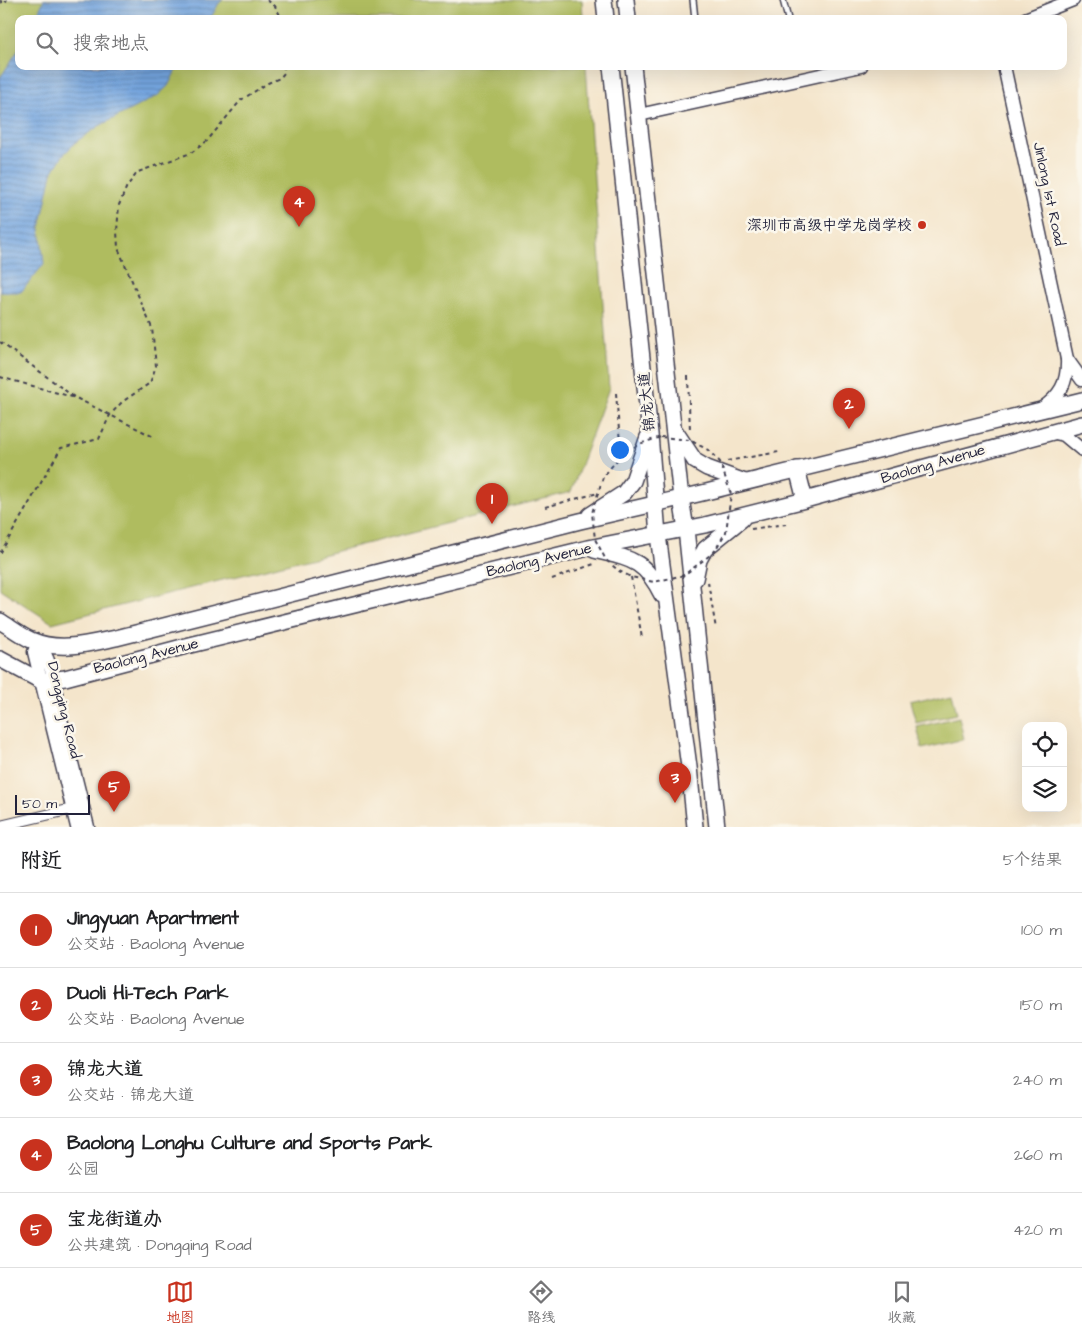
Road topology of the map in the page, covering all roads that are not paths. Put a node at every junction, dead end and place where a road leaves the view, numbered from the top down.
1 (604, 0) edge
2 (626, 0) edge
3 (693, 0) edge
4 (783, 0) edge
5 (1073, 0) edge
6 (606, 15) edge
7 (628, 15) edge
8 (695, 15) edge
9 (787, 15) edge
10 (1035, 15) edge
11 (611, 70) edge
12 (633, 70) edge
13 (843, 70) edge
14 (1005, 70) edge
15 (639, 115) junction
16 (1068, 359) junction
17 (1082, 380) edge
18 (1082, 400) edge
19 (1039, 411) junction
20 (1082, 424) edge
21 (673, 428) junction
22 (1051, 432) junction
23 (650, 434) junction
24 (1082, 450) edge
25 (797, 469) junction
26 (745, 482) junction
27 (681, 498) junction
28 (805, 500) junction
29 (655, 504) junction
30 (749, 514) junction
31 (580, 521) junction
32 (686, 529) junction
33 (658, 535) junction
34 (588, 548) junction
35 (692, 595) junction
36 (667, 604) junction
37 (0, 621) edge
38 (38, 642) junction
39 (0, 659) edge
40 (48, 681) junction
41 (61, 742) junction
42 (72, 809) junction
43 (0, 826) edge
44 (77, 827) edge
45 (88, 827) edge
46 (695, 827) edge
47 (717, 827) edge

1 - 6 main road
2 - 7 main road
3 - 8 lane
4 - 9 lane
5 - 10 street
11 - 23 main road, 锦龙大道
12 - 15 main road, 锦龙大道
13 - 15 street
14 - 16 street, Jinlong 1st Road
15 - 21 main road, 锦龙大道
16 - 17 street, Jinlong 1st Road
16 - 19 street, Jinlong 1st Road
18 - 19 main road, Baolong Avenue
19 - 25 main road, Baolong Avenue
20 - 22 main road, Baolong Avenue
21 - 26 main road
21 - 27 main road, 锦龙大道
22 - 24 street
22 - 28 main road, Baolong Avenue
23 - 29 main road, 锦龙大道
23 - 31 main road
25 - 26 main road, Baolong Avenue
25 - 28 main road
26 - 27 main road, Baolong Avenue
27 - 29 main road, Baolong Avenue
27 - 32 main road, 锦龙大道
28 - 30 main road, Baolong Avenue
29 - 31 main road, Baolong Avenue
29 - 33 main road, 锦龙大道
30 - 32 main road, Baolong Avenue
30 - 35 main road
31 - 38 main road, Baolong Avenue
32 - 33 main road, Baolong Avenue
32 - 35 main road, 锦龙大道
33 - 34 main road, Baolong Avenue
33 - 36 main road, 锦龙大道
34 - 36 main road
34 - 40 main road, Baolong Avenue
35 - 47 main road, 锦龙大道
36 - 46 main road, 锦龙大道
37 - 38 main road, Baolong Avenue
38 - 40 street, Dongqing Road
39 - 40 main road
40 - 41 street, Dongqing Road
41 - 42 street, Dongqing Road
41 - 45 street, Dongqing Road
42 - 43 street
42 - 44 street, Dongqing Road

